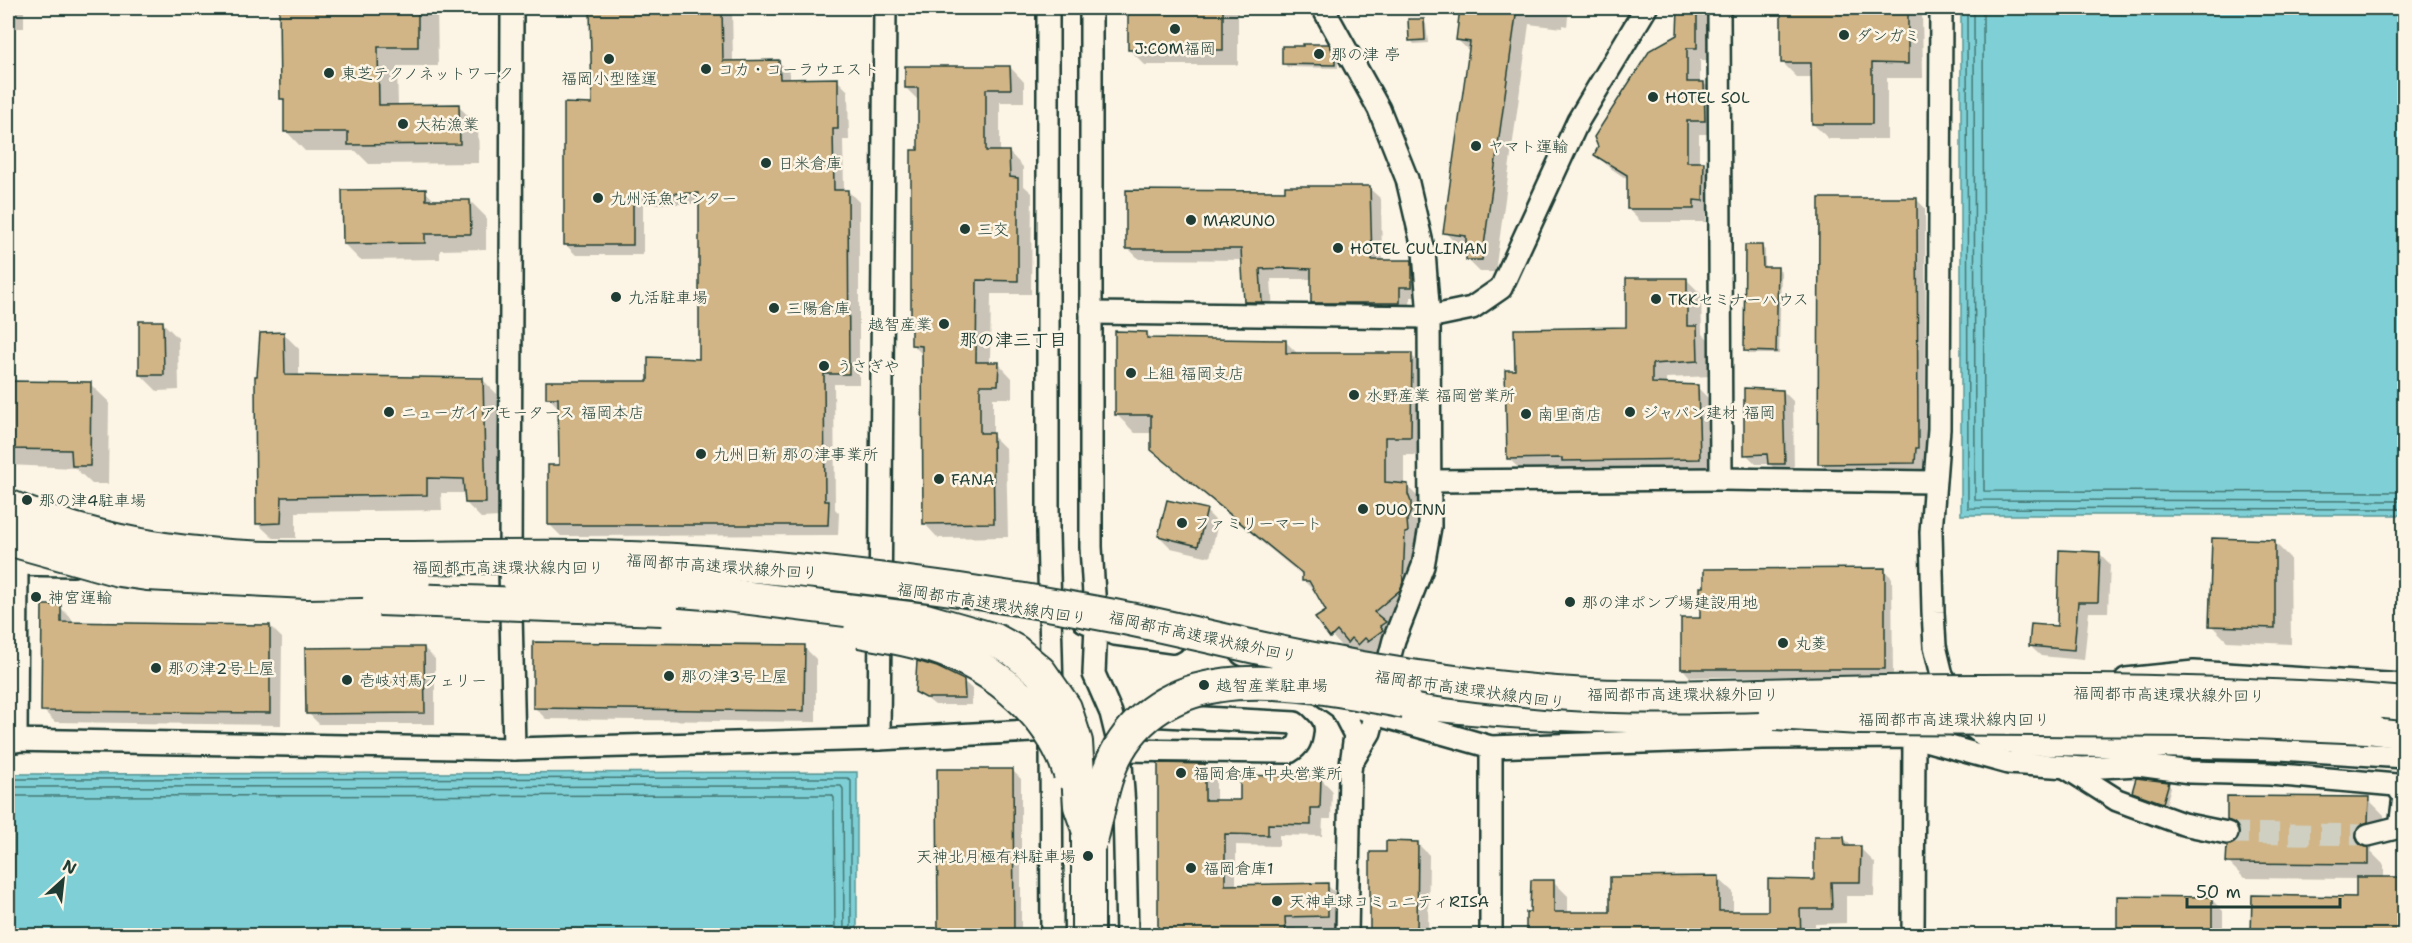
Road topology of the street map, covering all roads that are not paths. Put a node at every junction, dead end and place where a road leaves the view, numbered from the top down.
1 (512, 8) edge
2 (885, 8) edge
3 (1048, 8) edge
4 (1091, 8) edge
5 (1323, 8) edge
6 (1646, 8) edge
7 (1719, 8) edge
8 (1941, 8) edge
9 (1091, 313) junction
10 (1429, 317) junction
11 (1721, 479) junction
12 (1431, 481) junction
13 (1933, 482) junction
14 (8, 506) edge
15 (8, 524) edge
16 (1931, 532) junction
17 (11, 556) edge
18 (510, 567) junction
19 (882, 573) junction
20 (1051, 611) junction
21 (1096, 625) junction
22 (1307, 684) junction
23 (2404, 685) edge
24 (1924, 691) junction
25 (2404, 704) edge
26 (1111, 713) junction
27 (1771, 713) junction
28 (1375, 714) junction
29 (1051, 730) junction
30 (2404, 732) edge
31 (1914, 737) junction
32 (879, 739) junction
33 (12, 740) edge
34 (1491, 747) junction
35 (514, 749) junction
36 (1120, 750) junction
37 (2404, 757) edge
38 (2065, 767) junction
39 (1350, 771) junction
40 (2227, 833) tunnel mouth
41 (2368, 835) tunnel mouth
42 (1088, 840) junction
43 (1052, 936) edge
44 (1089, 936) edge
45 (1127, 936) edge
46 (1347, 936) edge
47 (1491, 936) edge
48 (1913, 936) edge

1 - 18 street
2 - 19 street
3 - 20 street
4 - 9 street
5 - 10 street
6 - 10 street
7 - 11 street
8 - 13 street
9 - 10 street
9 - 21 street
10 - 12 street
11 - 12 street
11 - 13 street
12 - 28 street
13 - 16 street
14 - 24 highway, 福岡都市高速環状線外回り, bridge
15 - 27 highway, 福岡都市高速環状線内回り, bridge
15 - 42 highway, bridge
16 - 23 street
16 - 37 street
17 - 18 street
17 - 33 street
17 - 42 highway, bridge
18 - 19 street
18 - 35 street
19 - 20 street
19 - 32 street
20 - 21 street
20 - 29 street
21 - 22 street
21 - 26 street
22 - 28 street
22 - 39 street
24 - 25 highway, 福岡都市高速環状線外回り, bridge
24 - 42 highway, bridge
26 - 36 street
26 - 36 street
27 - 30 highway, 福岡都市高速環状線内回り, bridge
27 - 42 highway, bridge
28 - 34 street
28 - 39 street
29 - 32 street
29 - 43 street
31 - 34 street
31 - 38 street
31 - 48 street
32 - 35 street
33 - 35 street
34 - 47 street
36 - 45 street
38 - 40 street
38 - 41 street
39 - 46 street
42 - 44 highway

